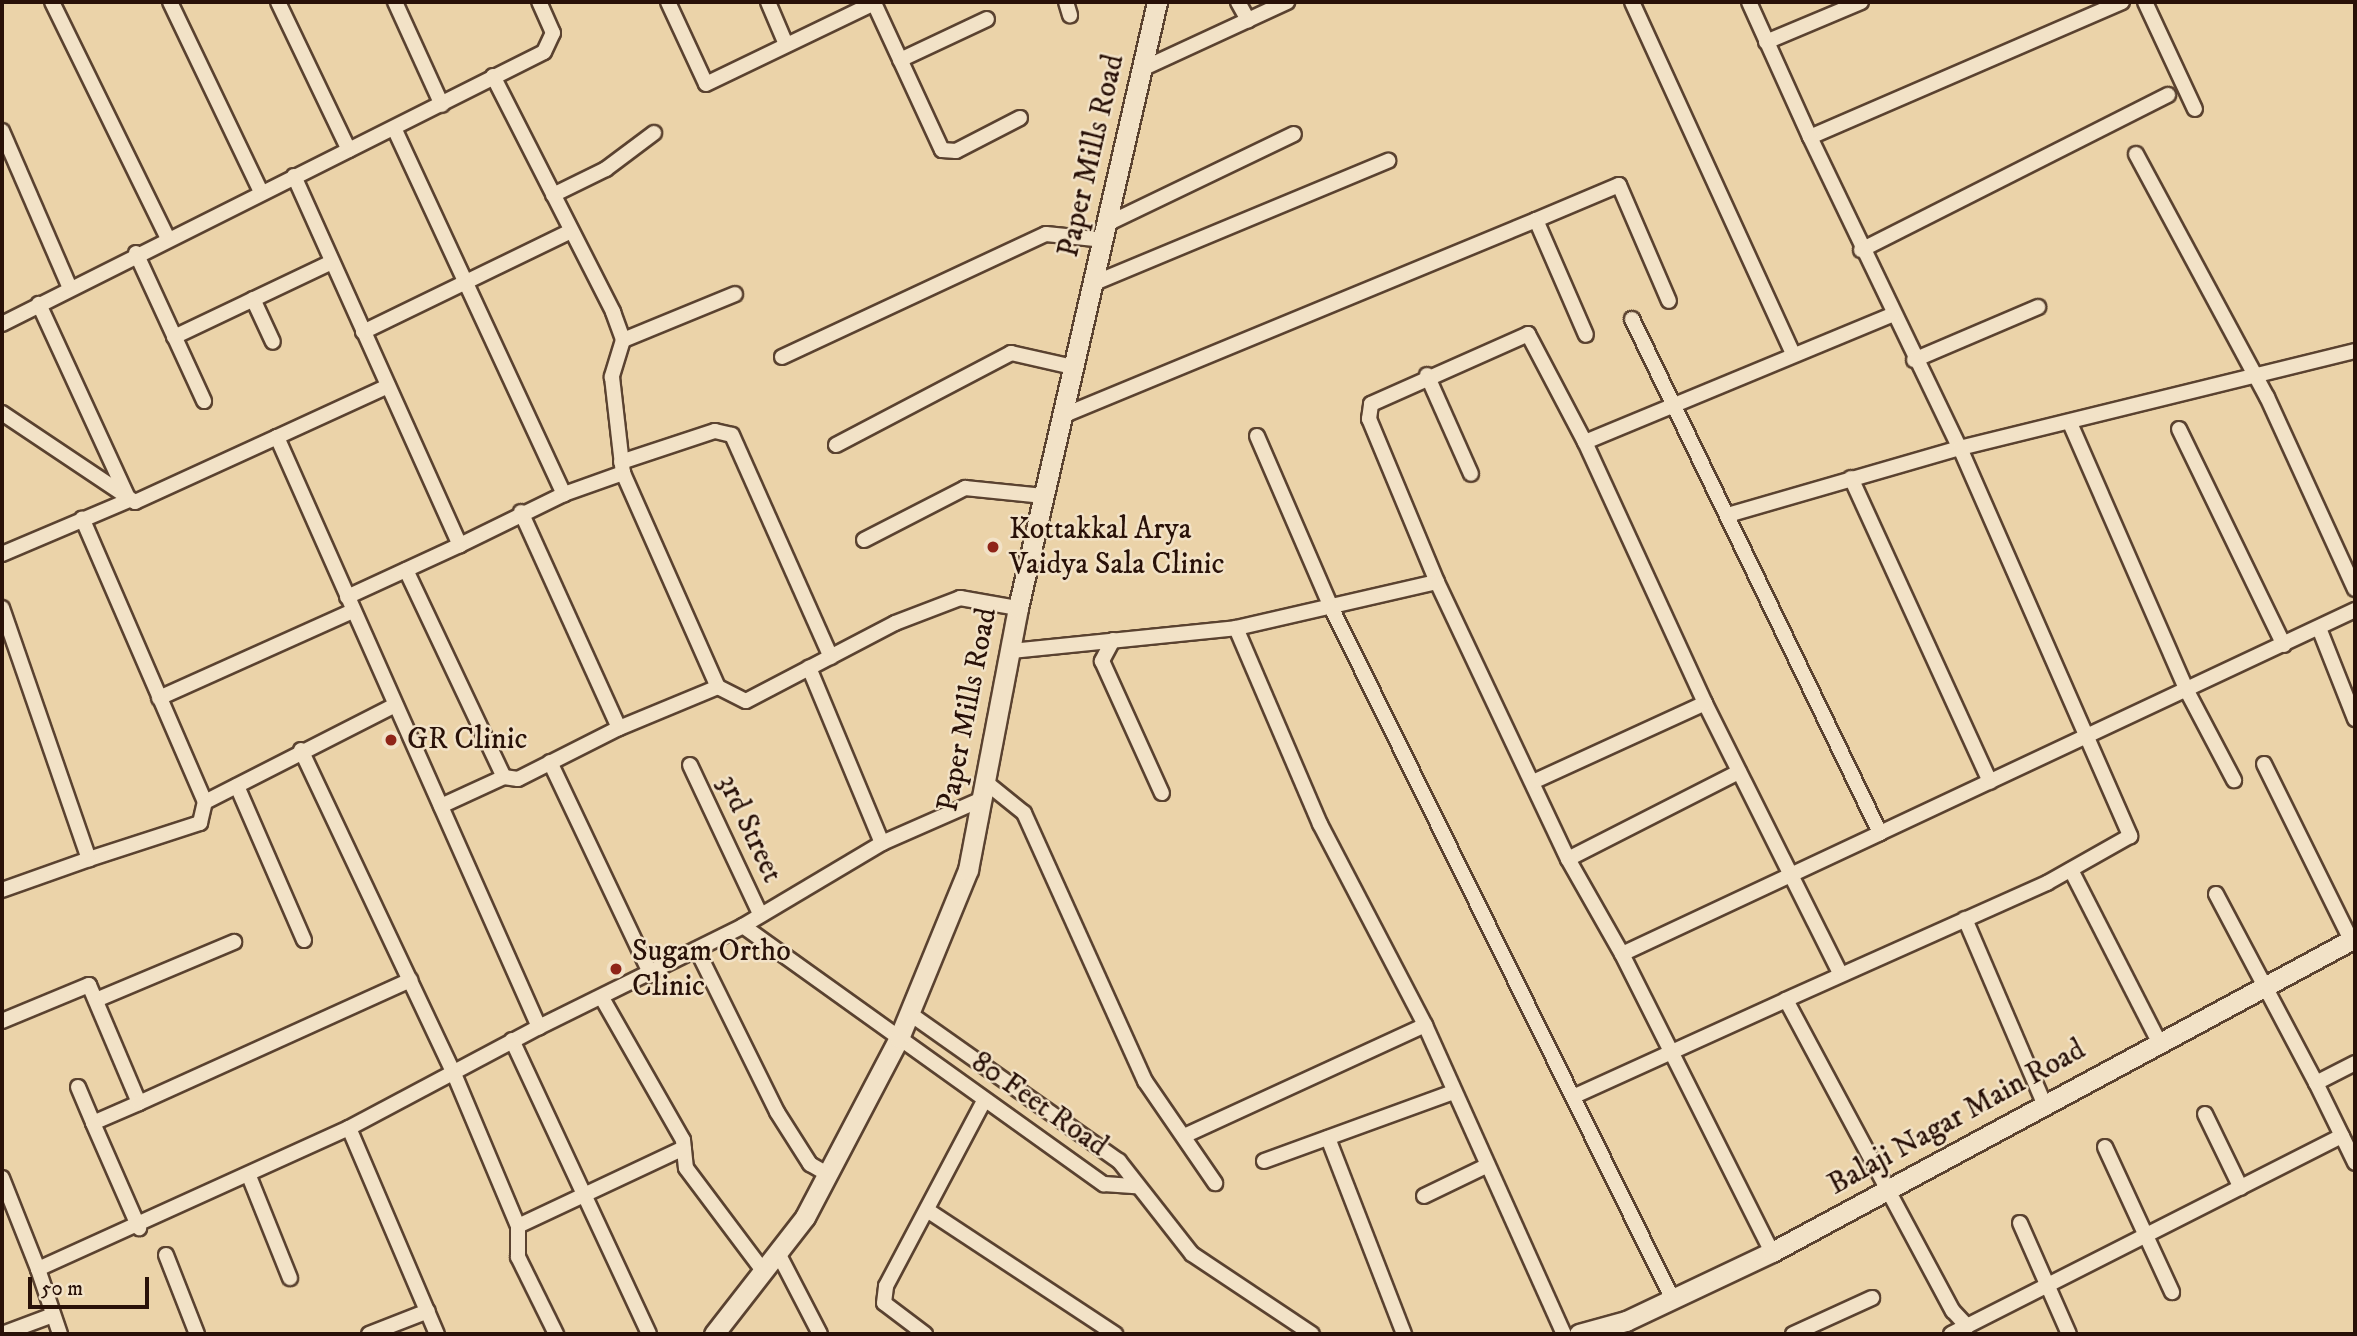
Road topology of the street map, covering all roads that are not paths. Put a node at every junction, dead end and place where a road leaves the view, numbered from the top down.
1 (52, 2) edge
2 (170, 2) edge
3 (278, 2) edge
4 (395, 2) edge
5 (539, 2) edge
6 (668, 2) edge
7 (768, 2) edge
8 (874, 2) edge
9 (1157, 2) edge
10 (1238, 2) edge
11 (1287, 2) edge
12 (1632, 2) edge
13 (1748, 2) edge
14 (1861, 2) edge
15 (2122, 2) edge
16 (2145, 2) edge
17 (987, 19) dead end
18 (1248, 20) junction
19 (785, 42) junction
20 (1766, 42) junction
21 (900, 60) junction
22 (1143, 69) junction
23 (494, 76) junction
24 (2168, 95) dead end
25 (443, 105) junction
26 (2195, 109) dead end
27 (1020, 118) dead end
28 (394, 128) junction
29 (2, 131) edge
30 (653, 133) dead end
31 (1294, 134) dead end
32 (1810, 137) junction
33 (349, 150) junction
34 (2136, 154) dead end
35 (1388, 161) dead end
36 (294, 176) junction
37 (261, 192) junction
38 (553, 195) junction
39 (1535, 220) junction
40 (571, 231) junction
41 (1107, 231) junction
42 (167, 237) junction
43 (1861, 250) junction
44 (136, 253) junction
45 (332, 262) junction
46 (1092, 284) junction
47 (466, 286) junction
48 (70, 288) junction
49 (735, 294) dead end
50 (253, 299) junction
51 (1669, 301) dead end
52 (39, 304) junction
53 (2038, 307) dead end
54 (1891, 315) junction
55 (1632, 319) dead end
56 (2, 324) edge
57 (363, 332) junction
58 (1586, 335) dead end
59 (174, 337) junction
60 (623, 340) junction
61 (273, 342) dead end
62 (2355, 351) edge
63 (1792, 352) junction
64 (782, 357) dead end
65 (1914, 360) junction
66 (1073, 367) junction
67 (1427, 375) junction
68 (2255, 375) junction
69 (388, 386) junction
70 (204, 401) dead end
71 (1675, 401) junction
72 (2, 413) edge
73 (1062, 416) junction
74 (2070, 423) junction
75 (2179, 429) dead end
76 (1257, 436) dead end
77 (277, 437) junction
78 (1585, 442) junction
79 (836, 445) dead end
80 (1960, 448) junction
81 (622, 467) junction
82 (1471, 474) dead end
83 (1851, 478) junction
84 (564, 494) junction
85 (1044, 496) junction
86 (129, 500) junction
87 (521, 512) junction
88 (1731, 514) junction
89 (82, 518) junction
90 (864, 540) dead end
91 (460, 545) junction
92 (2, 554) edge
93 (406, 570) junction
94 (1437, 583) junction
95 (2355, 589) edge
96 (347, 597) junction
97 (1330, 605) junction
98 (2, 608) edge
99 (1018, 608) junction
100 (2355, 610) edge
101 (353, 611) junction
102 (1236, 628) junction
103 (2319, 628) junction
104 (1114, 640) junction
105 (2284, 645) junction
106 (1011, 651) junction
107 (831, 657) junction
108 (809, 668) junction
109 (718, 687) junction
110 (2187, 691) junction
111 (159, 698) junction
112 (1705, 703) junction
113 (395, 705) junction
114 (2355, 719) edge
115 (619, 728) junction
116 (2090, 736) junction
117 (301, 750) junction
118 (550, 762) junction
119 (2264, 764) dead end
120 (690, 765) dead end
121 (1739, 772) junction
122 (504, 777) junction
123 (2234, 780) dead end
124 (1535, 781) junction
125 (1990, 782) junction
126 (237, 786) junction
127 (984, 792) junction
128 (1162, 793) dead end
129 (205, 802) junction
130 (441, 806) junction
131 (1880, 833) junction
132 (882, 843) junction
133 (89, 859) junction
134 (1568, 859) junction
135 (2071, 870) junction
136 (1790, 874) junction
137 (2, 890) edge
138 (2216, 894) dead end
139 (760, 914) junction
140 (1965, 919) junction
141 (743, 926) junction
142 (2353, 939) edge
143 (304, 940) dead end
144 (234, 942) dead end
145 (697, 950) junction
146 (1622, 954) junction
147 (1840, 973) junction
148 (651, 975) junction
149 (410, 980) junction
150 (2264, 987) junction
151 (602, 998) junction
152 (96, 1000) junction
153 (1786, 1000) junction
154 (909, 1013) junction
155 (2, 1021) edge
156 (1425, 1025) junction
157 (539, 1027) junction
158 (900, 1038) junction
159 (512, 1040) junction
160 (2159, 1042) junction
161 (1672, 1053) junction
162 (2355, 1063) edge
163 (452, 1069) junction
164 (2316, 1083) junction
165 (78, 1087) dead end
166 (1454, 1092) junction
167 (1577, 1095) junction
168 (984, 1101) junction
169 (139, 1103) junction
170 (2044, 1103) junction
171 (2204, 1114) dead end
172 (93, 1123) junction
173 (349, 1128) junction
174 (1184, 1136) junction
175 (2342, 1136) junction
176 (1328, 1138) junction
177 (2105, 1147) dead end
178 (684, 1149) junction
179 (1264, 1161) dead end
180 (2355, 1163) edge
181 (1486, 1166) junction
182 (827, 1174) junction
183 (249, 1176) junction
184 (3, 1183) edge
185 (1215, 1183) dead end
186 (1136, 1186) junction
187 (2241, 1188) junction
188 (1888, 1189) junction
189 (584, 1195) junction
190 (1424, 1196) dead end
191 (930, 1212) junction
192 (2020, 1223) dead end
193 (518, 1226) junction
194 (139, 1228) junction
195 (2148, 1234) junction
196 (1772, 1252) junction
197 (778, 1253) junction
198 (166, 1255) dead end
199 (38, 1269) junction
200 (764, 1272) junction
201 (290, 1278) dead end
202 (2049, 1284) junction
203 (2172, 1292) dead end
204 (1872, 1298) dead end
205 (1673, 1300) junction
206 (428, 1311) junction
207 (53, 1315) junction
208 (1967, 1326) junction
209 (1629, 1328) edge
210 (2, 1334) edge
211 (60, 1334) edge
212 (197, 1334) edge
213 (369, 1334) edge
214 (438, 1334) edge
215 (556, 1334) edge
216 (649, 1334) edge
217 (714, 1334) edge
218 (820, 1334) edge
219 (925, 1334) edge
220 (1115, 1334) edge
221 (1312, 1334) edge
222 (1404, 1334) edge
223 (1564, 1334) edge
224 (1579, 1334) edge
225 (1793, 1334) edge
226 (1951, 1334) edge
227 (2070, 1334) edge

1 - 42 street
2 - 37 street
3 - 33 street
4 - 25 street
5 - 23 street
6 - 19 street
7 - 19 street
8 - 19 street
8 - 21 street
9 - 22 main road, Paper Mills Road
10 - 18 street
11 - 18 street
12 - 63 street
13 - 20 street
14 - 20 street
15 - 32 street
16 - 26 street
17 - 21 street
18 - 22 street
20 - 32 street
21 - 27 street
22 - 41 main road, Paper Mills Road
23 - 25 street
23 - 38 street
24 - 43 street
25 - 28 street
28 - 33 street
28 - 47 street
29 - 48 street
30 - 38 street
31 - 41 street
32 - 43 street
33 - 36 street
34 - 68 street
35 - 46 street
36 - 37 street
36 - 45 street
37 - 42 street
38 - 40 street
39 - 51 street
39 - 58 street
39 - 73 street
40 - 47 street
40 - 60 street
41 - 46 main road, Paper Mills Road
41 - 64 street
42 - 44 street
43 - 54 street
44 - 48 street
44 - 59 street
45 - 50 street
45 - 57 street
46 - 66 main road, Paper Mills Road
47 - 57 street
47 - 84 street
48 - 52 street
49 - 60 street
50 - 59 street
50 - 61 street
52 - 56 street
52 - 86 street
53 - 65 street
54 - 63 street
54 - 65 street
55 - 71 street
57 - 69 street
59 - 70 street
60 - 81 street
62 - 68 street
63 - 71 street
65 - 80 street
66 - 73 main road, Paper Mills Road
66 - 79 street
67 - 78 street
67 - 82 street
67 - 94 street
68 - 74 street
68 - 95 street
69 - 77 street
69 - 91 street
71 - 78 street
71 - 88 street
72 - 86 street
73 - 85 main road, Paper Mills Road
74 - 80 street
74 - 110 street
75 - 105 street
76 - 97 street
77 - 86 street
77 - 96 street
78 - 112 street
80 - 83 street
80 - 116 street
81 - 84 street
81 - 107 street
81 - 109 street
83 - 88 street
83 - 125 street
84 - 87 street
85 - 90 street
85 - 99 main road, Paper Mills Road
86 - 89 street
87 - 91 street
87 - 115 street
88 - 131 street
89 - 92 street
89 - 111 street
91 - 93 street
93 - 96 street
93 - 122 street
94 - 97 street
94 - 124 street
96 - 101 street
97 - 102 street
97 - 167 street
98 - 133 street
99 - 106 main road, Paper Mills Road
99 - 107 street
100 - 103 street
101 - 111 street
101 - 113 street
102 - 104 street
102 - 156 street
103 - 105 street
103 - 114 street
104 - 106 street
104 - 128 street
105 - 110 street
106 - 127 main road, Paper Mills Road
107 - 108 street
108 - 109 street
108 - 132 street
109 - 115 street
110 - 116 street
110 - 123 street
111 - 129 street
112 - 121 street
112 - 124 street
113 - 117 street
113 - 130 street
115 - 118 street
116 - 125 street
116 - 135 street
117 - 126 street
117 - 149 street
118 - 122 street
118 - 148 street
119 - 142 street
120 - 139 street, 3rd Street
121 - 134 street
121 - 136 street
122 - 130 street
124 - 134 street
125 - 131 street
126 - 129 street
126 - 143 street
127 - 132 street
127 - 154 main road, Paper Mills Road
127 - 174 street
129 - 133 street
130 - 157 street
131 - 136 street
132 - 139 street
133 - 137 street
134 - 146 street
135 - 140 street
135 - 160 street
136 - 146 street
136 - 147 street
138 - 150 street
139 - 141 street
140 - 147 street
140 - 170 street
141 - 145 street
141 - 158 street, 80 Feet Road
142 - 150 main road, Balaji Nagar Main Road
144 - 152 street
145 - 148 street
145 - 182 street
146 - 161 street
147 - 153 street
148 - 151 street
149 - 163 street
149 - 169 street
150 - 160 main road, Balaji Nagar Main Road
150 - 164 street
151 - 157 street
151 - 178 street
152 - 155 street
152 - 169 street
153 - 161 street
153 - 188 street
154 - 158 main road, Paper Mills Road
154 - 186 street
156 - 166 street
156 - 174 street
157 - 159 street
158 - 168 street, 80 Feet Road
158 - 182 main road, Paper Mills Road
159 - 163 street
159 - 189 street
160 - 170 main road, Balaji Nagar Main Road
161 - 167 street
161 - 196 street
162 - 164 street
163 - 173 street
163 - 193 street
164 - 175 street
165 - 172 street
166 - 176 street
166 - 181 street
167 - 205 street
168 - 186 street, 80 Feet Road
168 - 191 street
169 - 172 street
170 - 188 main road, Balaji Nagar Main Road
171 - 187 street
172 - 194 street
173 - 183 street
173 - 206 street
174 - 185 street
175 - 180 street
175 - 187 street
176 - 179 street
176 - 222 street
177 - 195 street
178 - 189 street
178 - 200 street
181 - 190 street
181 - 223 street
182 - 197 main road, Paper Mills Road
183 - 194 street
183 - 201 street
184 - 199 street
186 - 221 street
187 - 195 street
188 - 196 main road, Balaji Nagar Main Road
188 - 208 street
189 - 193 street
189 - 216 street
191 - 219 street
191 - 220 street
192 - 202 street
193 - 215 street
194 - 199 street
195 - 202 street
195 - 203 street
196 - 205 main road, Balaji Nagar Main Road
197 - 200 main road, Paper Mills Road
197 - 218 street
198 - 212 street
199 - 207 street
200 - 217 main road, Paper Mills Road
202 - 208 street
202 - 227 street
204 - 225 street
205 - 209 main road, Balaji Nagar Main Road
206 - 213 street
206 - 214 street
207 - 210 street
207 - 211 street
208 - 226 street
209 - 224 main road, Balaji Nagar Main Road

